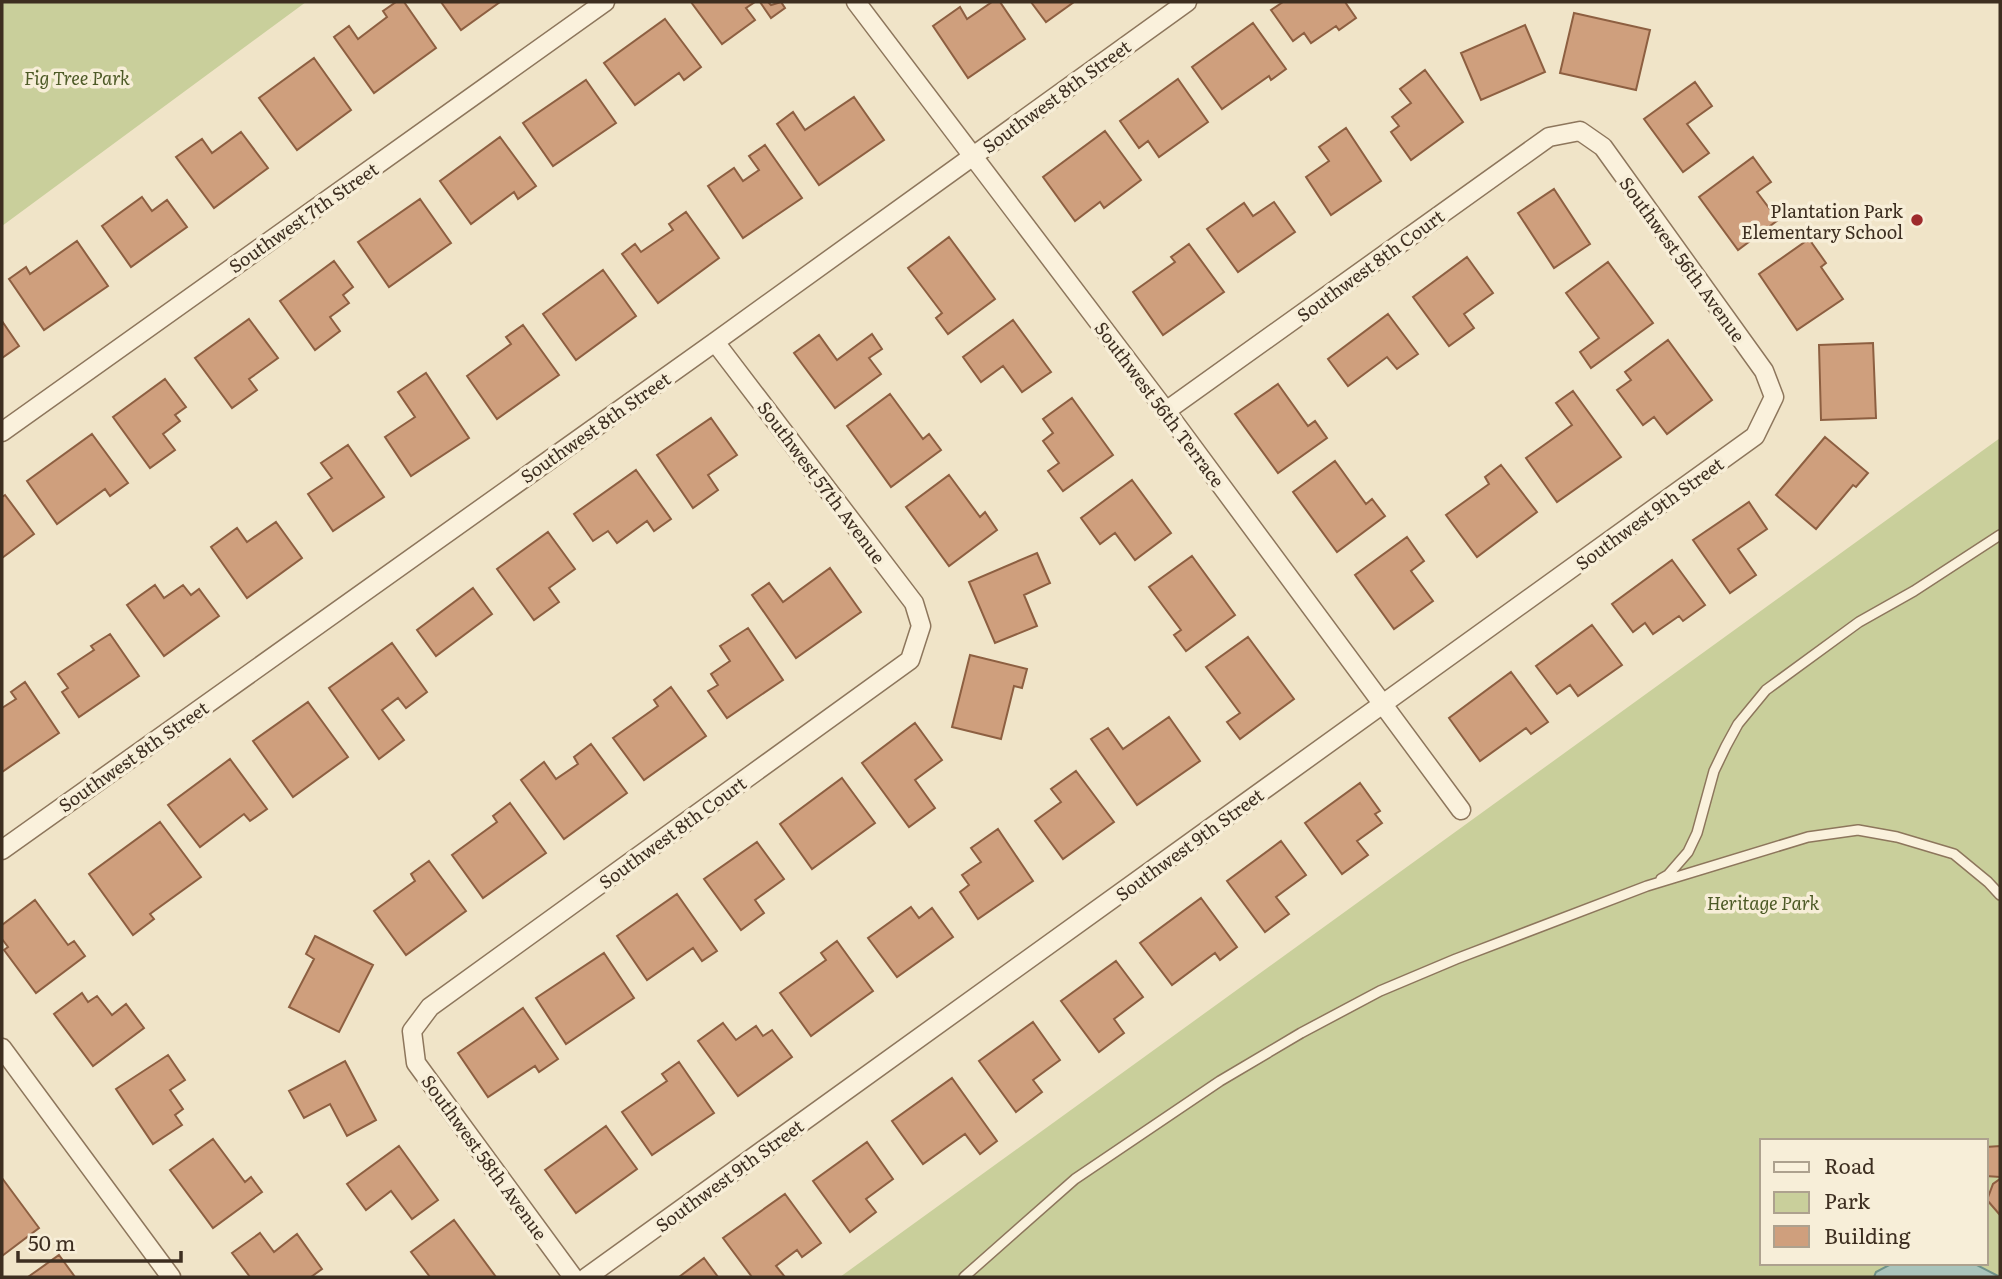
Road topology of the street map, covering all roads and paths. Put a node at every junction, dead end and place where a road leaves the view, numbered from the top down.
1 (605, 2) edge
2 (856, 2) edge
3 (1187, 2) edge
4 (1580, 131) joint
5 (972, 156) junction
6 (715, 342) junction
7 (1774, 397) joint
8 (1166, 411) junction
9 (2, 432) edge
10 (2000, 536) edge
11 (921, 626) joint
12 (1383, 704) junction
13 (1461, 810) dead end
14 (2, 850) edge
15 (1647, 886) junction
16 (2000, 895) edge
17 (412, 1031) joint
18 (2, 1048) edge
19 (171, 1277) edge
20 (573, 1277) edge
21 (587, 1277) edge
22 (964, 1277) edge

1 - 9 street, Southwest 7th Street
2 - 5 street, Southwest 56th Terrace
3 - 5 street, Southwest 8th Street
4 - 7 street, Southwest 56th Avenue
4 - 8 street, Southwest 8th Court
5 - 6 street, Southwest 8th Street
5 - 8 street, Southwest 56th Terrace
6 - 11 street, Southwest 57th Avenue
6 - 14 street, Southwest 8th Street
7 - 12 street, Southwest 9th Street
8 - 12 street, Southwest 56th Terrace
10 - 15 lane
11 - 17 street, Southwest 8th Court
12 - 13 street, Southwest 56th Terrace
12 - 21 street, Southwest 9th Street
15 - 16 lane
15 - 22 lane
17 - 20 street, Southwest 58th Avenue
18 - 19 street

